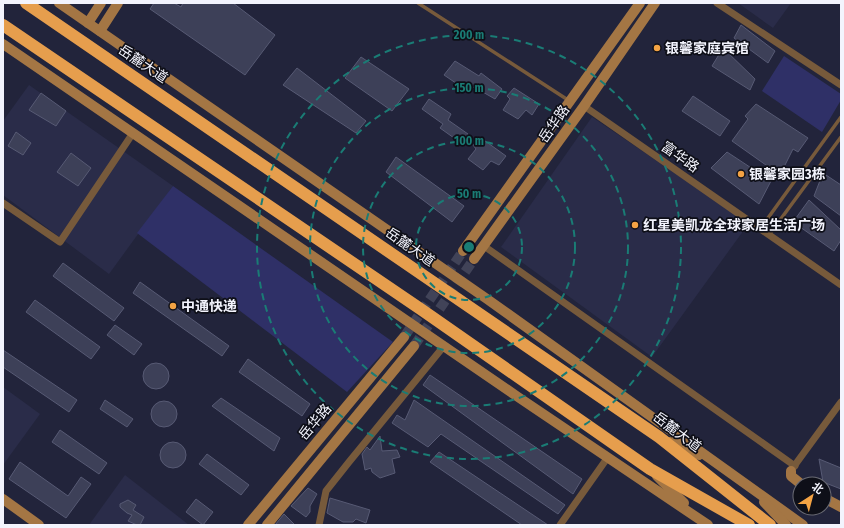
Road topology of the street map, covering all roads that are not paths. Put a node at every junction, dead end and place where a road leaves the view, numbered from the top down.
1 (26, 3) edge
2 (59, 3) edge
3 (101, 3) edge
4 (118, 3) edge
5 (418, 3) edge
6 (640, 3) edge
7 (655, 3) edge
8 (717, 3) edge
9 (88, 23) junction
10 (3, 25) edge
11 (100, 31) junction
12 (3, 44) edge
13 (841, 85) edge
14 (570, 101) junction
15 (584, 106) junction
16 (841, 117) edge
17 (133, 133) junction
18 (841, 137) edge
19 (3, 203) edge
20 (760, 228) junction
21 (769, 235) junction
22 (484, 246) junction
23 (463, 251) tunnel mouth
24 (474, 259) tunnel mouth
25 (841, 285) edge
26 (404, 337) tunnel mouth
27 (414, 346) tunnel mouth
28 (444, 346) junction
29 (841, 402) edge
30 (660, 437) junction
31 (608, 457) junction
32 (719, 464) junction
33 (793, 468) junction
34 (650, 469) junction
35 (792, 478) edge
36 (753, 489) junction
37 (3, 499) edge
38 (832, 502) edge
39 (841, 507) edge
40 (699, 519) junction
41 (39, 525) edge
42 (248, 525) edge
43 (267, 525) edge
44 (319, 525) edge
45 (560, 525) edge
46 (708, 525) edge
47 (749, 525) edge
48 (770, 525) edge
49 (786, 525) edge
50 (803, 525) edge

1 - 30 highway, 岳麓大道
2 - 9 street
3 - 9 street
4 - 11 street
5 - 14 lane
6 - 14 street, 岳华路
7 - 15 street, 岳华路
8 - 13 street
9 - 11 street
10 - 34 highway
11 - 32 street
12 - 17 street
14 - 23 street, 岳华路
15 - 20 street, 富华路
15 - 22 street, 岳华路
16 - 20 lane
17 - 19 street
17 - 28 street
18 - 21 lane
20 - 21 street, 富华路
21 - 25 street, 富华路
22 - 24 street, 岳华路
22 - 33 street
26 - 42 street, 岳华路
27 - 43 street, 岳华路
28 - 31 street
28 - 44 street
29 - 33 street
30 - 32 street
30 - 48 highway, 岳麓大道
31 - 40 street
31 - 45 street
32 - 36 street
33 - 35 street
34 - 40 street
34 - 47 highway
36 - 49 street
36 - 50 street
37 - 41 street
38 - 39 street
40 - 46 street

